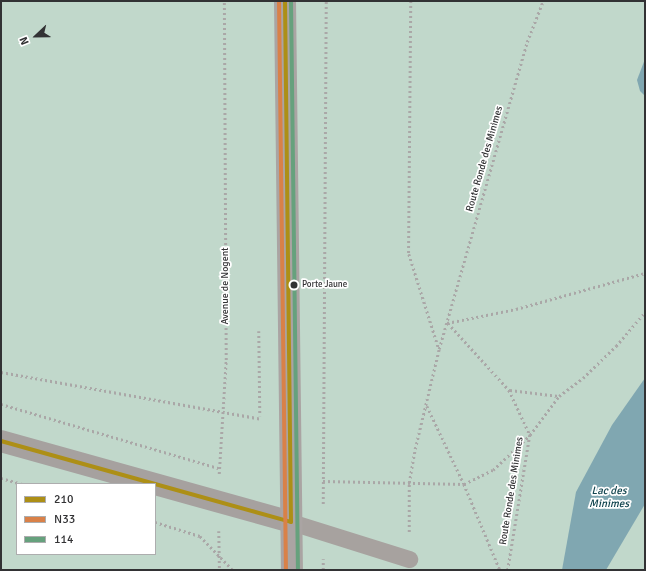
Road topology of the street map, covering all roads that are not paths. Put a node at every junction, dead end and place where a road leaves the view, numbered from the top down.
1 (285, 1) edge
2 (1, 440) edge
3 (154, 483) edge
4 (156, 484) edge
5 (290, 522) junction
6 (409, 559) road end
7 (292, 570) edge

1 - 5 main road
2 - 3 street
4 - 5 street
5 - 6 lane
5 - 7 main road

